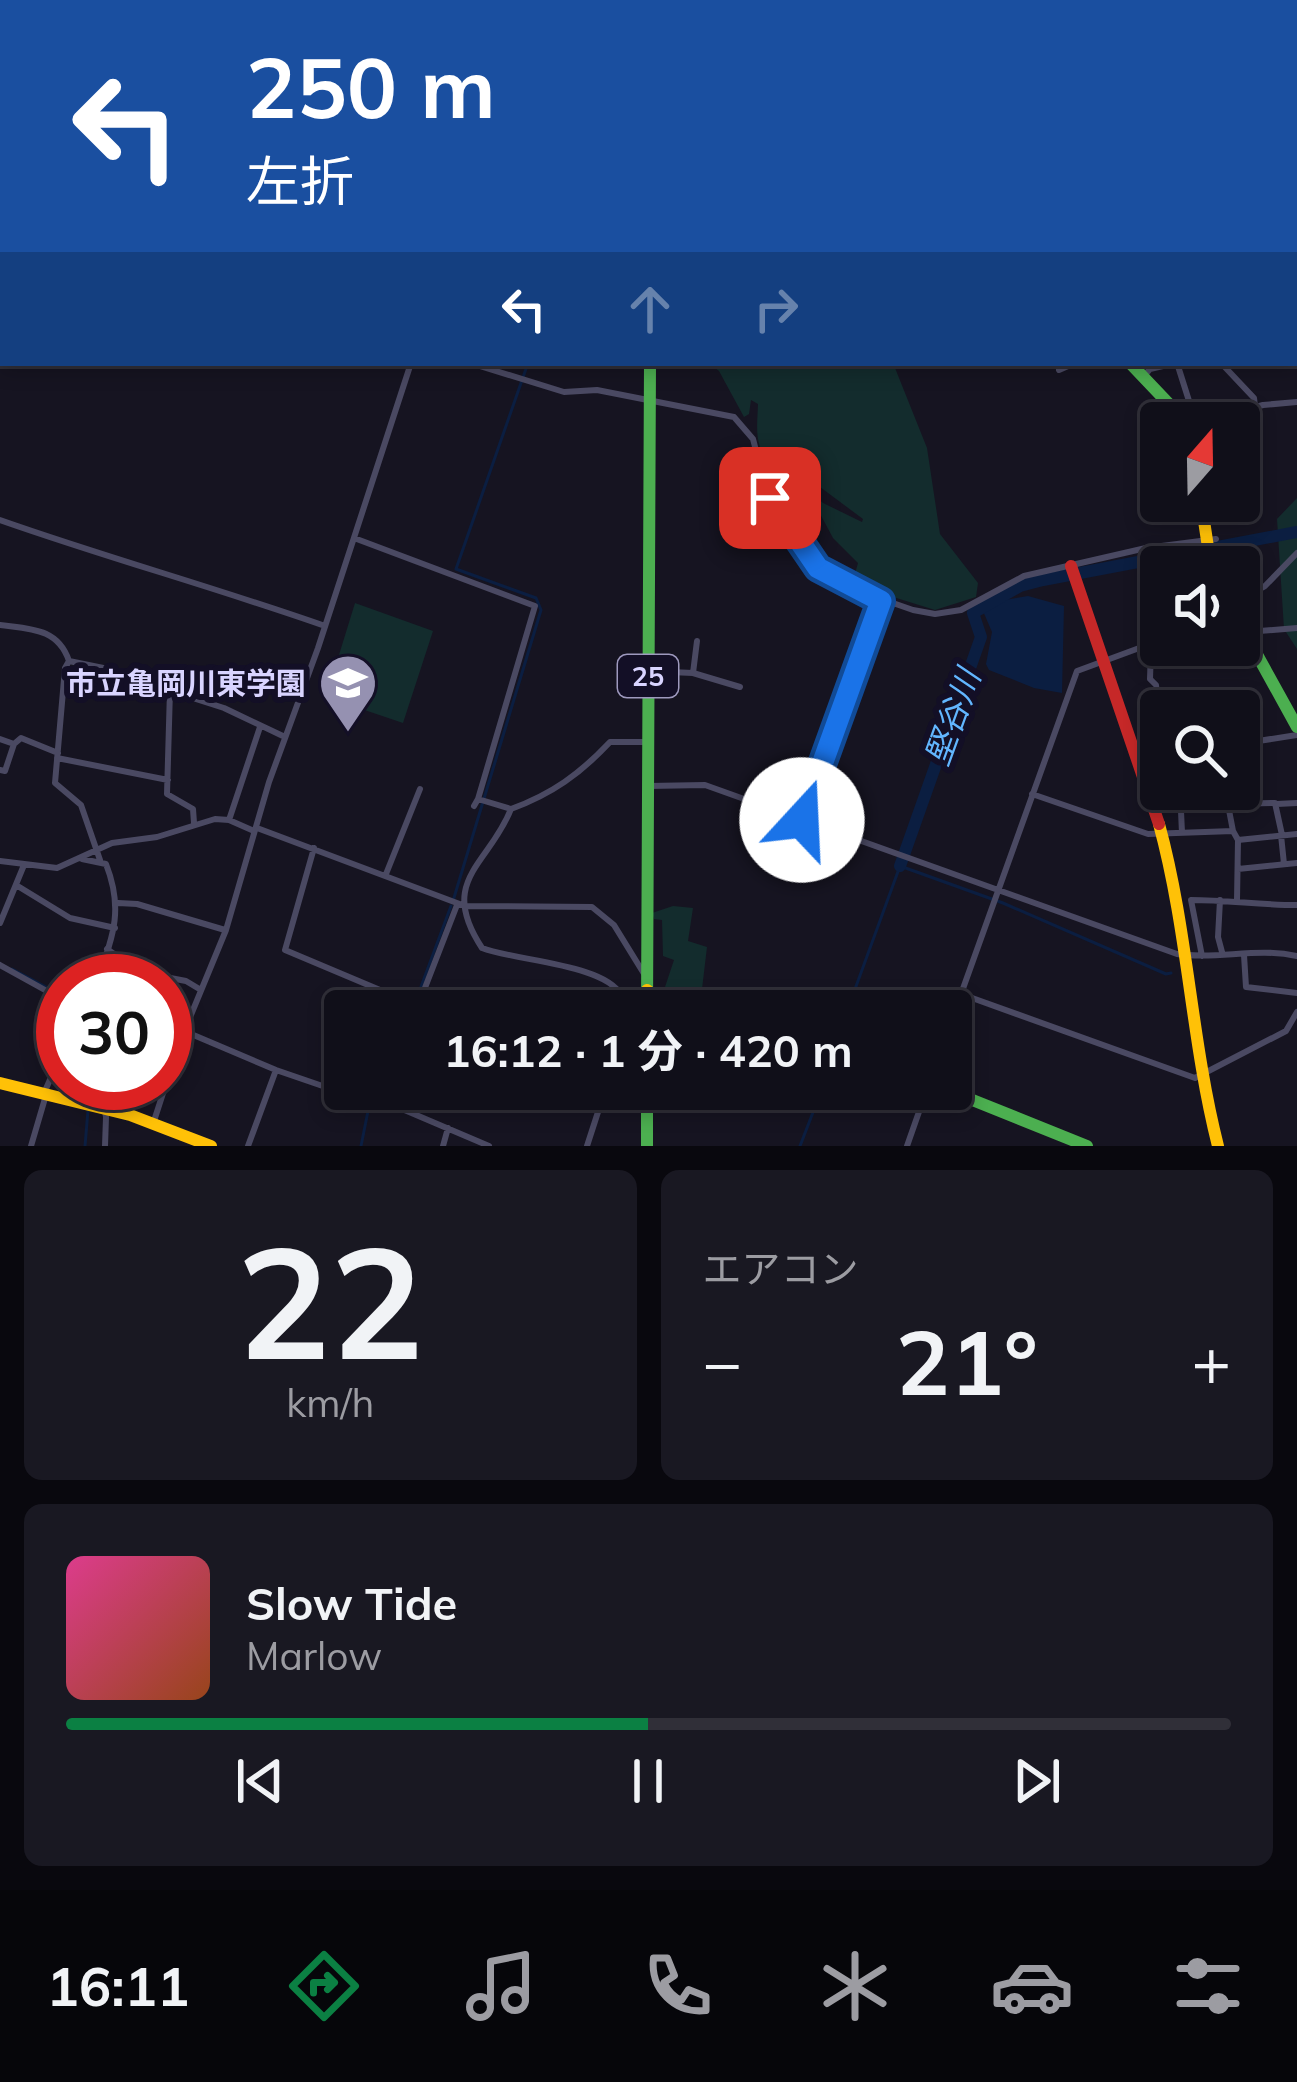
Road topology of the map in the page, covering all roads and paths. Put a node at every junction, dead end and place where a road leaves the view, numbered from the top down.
1 (410, 366) edge
2 (480, 366) edge
3 (650, 366) edge
4 (1068, 366) edge
5 (1133, 366) edge
6 (1163, 366) edge
7 (1177, 366) edge
8 (1224, 366) edge
9 (1059, 370) dead end
10 (1144, 376) junction
11 (650, 399) junction
12 (1168, 402) edge
13 (1190, 402) edge
14 (1254, 402) edge
15 (1297, 402) edge
16 (1260, 406) edge
17 (0, 520) edge
18 (1206, 522) edge
19 (354, 538) junction
20 (1210, 540) junction
21 (1210, 546) edge
22 (1297, 553) edge
23 (1072, 566) junction
24 (1260, 589) edge
25 (881, 601) junction
26 (0, 626) edge
27 (325, 626) junction
28 (1260, 627) edge
29 (1297, 628) edge
30 (697, 641) dead end
31 (1140, 650) edge
32 (70, 661) junction
33 (1260, 661) edge
34 (1105, 662) junction
35 (648, 671) junction
36 (693, 674) junction
37 (740, 688) dead end
38 (170, 690) junction
39 (260, 727) junction
40 (1297, 731) edge
41 (286, 737) junction
42 (0, 739) edge
43 (1260, 739) edge
44 (648, 742) junction
45 (14, 744) junction
46 (58, 756) junction
47 (1140, 760) edge
48 (0, 770) edge
49 (168, 780) junction
50 (648, 786) junction
51 (420, 789) dead end
52 (1032, 794) junction
53 (1297, 803) edge
54 (1260, 804) edge
55 (1277, 805) junction
56 (511, 809) junction
57 (1155, 810) edge
58 (1181, 810) edge
59 (1229, 810) edge
60 (229, 820) junction
61 (802, 820) junction
62 (194, 823) junction
63 (256, 830) junction
64 (1233, 831) junction
65 (1182, 832) junction
66 (1297, 834) edge
67 (1163, 835) junction
68 (1282, 835) junction
69 (1238, 840) junction
70 (98, 848) junction
71 (314, 848) junction
72 (78, 858) junction
73 (100, 860) junction
74 (0, 861) edge
75 (1297, 863) edge
76 (1284, 864) junction
77 (24, 866) junction
78 (1238, 869) junction
79 (386, 874) junction
80 (16, 885) junction
81 (998, 890) junction
82 (1220, 900) junction
83 (1237, 900) junction
84 (118, 903) junction
85 (1297, 905) edge
86 (461, 906) junction
87 (0, 922) edge
88 (115, 928) junction
89 (226, 930) junction
90 (107, 949) junction
91 (1222, 952) junction
92 (105, 954) edge
93 (1244, 955) junction
94 (1195, 956) junction
95 (1297, 956) edge
96 (0, 965) edge
97 (647, 984) junction
98 (36, 985) edge
99 (378, 990) edge
100 (423, 990) edge
101 (619, 990) edge
102 (647, 990) edge
103 (653, 990) edge
104 (962, 990) edge
105 (202, 991) junction
106 (1297, 993) edge
107 (972, 998) edge
108 (1297, 1012) edge
109 (192, 1013) edge
110 (192, 1034) edge
111 (276, 1070) junction
112 (1203, 1078) junction
113 (0, 1082) edge
114 (324, 1086) edge
115 (36, 1089) edge
116 (972, 1100) edge
117 (41, 1110) edge
118 (104, 1110) edge
119 (110, 1110) edge
120 (158, 1110) edge
121 (405, 1110) edge
122 (597, 1110) edge
123 (647, 1110) edge
124 (920, 1110) edge
125 (153, 1124) junction
126 (448, 1128) junction
127 (204, 1145) edge
128 (31, 1146) edge
129 (105, 1146) edge
130 (248, 1146) edge
131 (443, 1146) edge
132 (489, 1146) edge
133 (586, 1146) edge
134 (647, 1146) edge
135 (907, 1146) edge
136 (1087, 1146) edge
137 (1218, 1146) edge

1 - 19 street
2 - 11 street
3 - 11 main road, 25
4 - 9 street
5 - 10 main road
6 - 10 street
7 - 13 street
8 - 14 street
10 - 12 main road
11 - 25 street
11 - 35 main road, 25
15 - 16 street
17 - 27 street
18 - 20 main road
19 - 27 street
19 - 56 street
20 - 21 main road
20 - 23 street
22 - 24 street
23 - 25 street
23 - 34 main road
25 - 61 street
26 - 32 street
27 - 41 street
28 - 29 street
30 - 36 street
31 - 34 street
32 - 38 street
32 - 46 street
33 - 40 main road
34 - 47 main road
34 - 52 street
35 - 36 street
35 - 44 main road, 25
36 - 37 street
38 - 39 street
38 - 49 street
39 - 41 street
39 - 60 street
40 - 43 street
41 - 63 street
42 - 45 street
44 - 50 main road, 25
44 - 56 street
45 - 46 street
45 - 48 street
46 - 49 street
46 - 70 street
49 - 62 street
50 - 61 street
50 - 97 main road, 25
51 - 79 street
52 - 67 street
52 - 81 street
53 - 55 street
54 - 55 street
55 - 68 street
56 - 86 street
57 - 67 main road
58 - 65 street
59 - 64 street
60 - 62 street
60 - 63 street
61 - 81 street
62 - 70 street
63 - 71 street
63 - 89 street
64 - 65 street
64 - 69 street
65 - 67 street
66 - 68 street
67 - 94 main road
68 - 69 street
68 - 76 street
69 - 78 street
70 - 72 street
70 - 73 street
71 - 79 street
71 - 99 street
72 - 73 street
72 - 77 street
73 - 84 street
74 - 77 street
75 - 76 street
76 - 78 street
77 - 80 street
78 - 83 street
79 - 86 street
80 - 87 street
80 - 88 street
81 - 94 street
81 - 104 street
82 - 83 street
82 - 91 street
82 - 94 street
83 - 85 street
84 - 88 street
84 - 89 street
86 - 97 street
86 - 100 street
86 - 101 street
88 - 90 street
89 - 105 street
90 - 92 street
90 - 105 street
91 - 93 street
91 - 94 street
93 - 95 street
93 - 106 street
94 - 112 main road
96 - 98 street
97 - 102 main road, 25
97 - 103 main road
105 - 109 street
107 - 112 street
108 - 112 street
110 - 111 street
111 - 114 street
111 - 130 street
112 - 137 main road
113 - 115 main road
116 - 136 main road
117 - 128 street
118 - 129 street
119 - 125 main road
120 - 125 street
121 - 126 street
122 - 133 street
123 - 134 main road
124 - 135 street
125 - 127 main road
126 - 131 street
126 - 132 street

